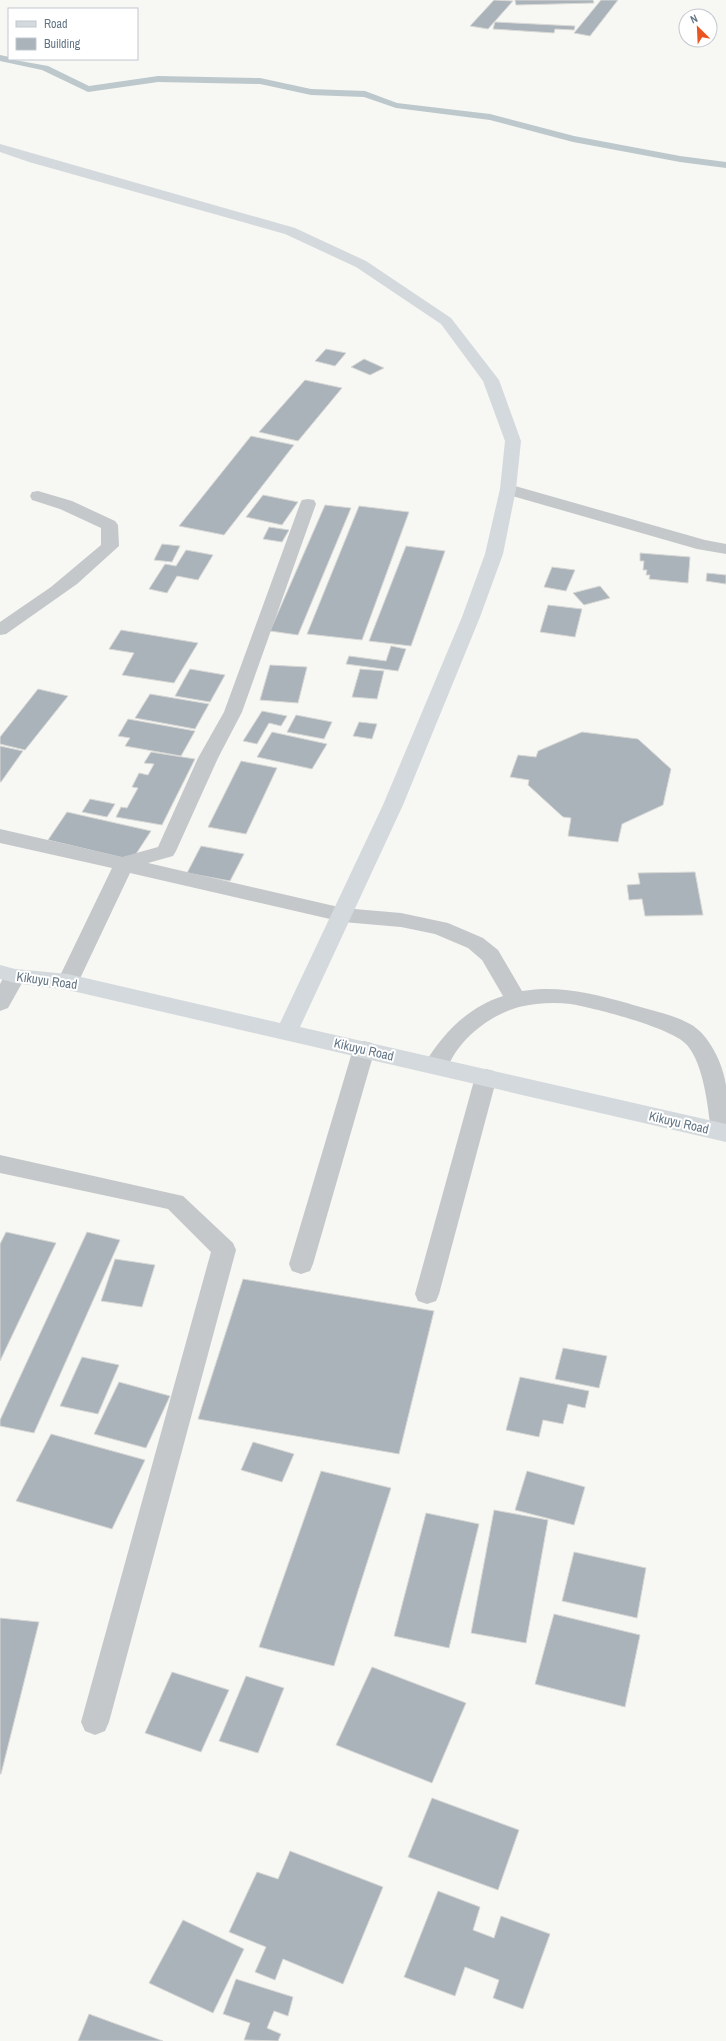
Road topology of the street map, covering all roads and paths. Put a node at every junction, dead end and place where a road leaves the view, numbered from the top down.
1 (0, 148) edge
2 (508, 489) junction
3 (38, 496) dead end
4 (308, 504) dead end
5 (726, 549) edge
6 (0, 630) edge
7 (0, 836) edge
8 (124, 864) junction
9 (343, 915) junction
10 (7, 974) edge
11 (68, 982) junction
12 (516, 1000) junction
13 (0, 1003) edge
14 (287, 1032) junction
15 (364, 1049) junction
16 (434, 1065) junction
17 (486, 1077) junction
18 (724, 1133) edge
19 (0, 1164) edge
20 (301, 1264) dead end
21 (427, 1294) dead end
22 (95, 1722) dead end

1 - 2 main road
2 - 5 street
2 - 9 main road
3 - 6 street
4 - 8 street
7 - 8 street
8 - 9 street
8 - 11 street
9 - 12 street
9 - 14 main road
10 - 11 main road, Kikuyu Road
10 - 13 street
11 - 14 main road, Kikuyu Road
12 - 16 street
12 - 18 street
14 - 15 main road, Kikuyu Road
15 - 16 main road, Kikuyu Road
15 - 20 street
16 - 17 main road, Kikuyu Road
17 - 18 main road, Kikuyu Road
17 - 21 street
19 - 22 street

